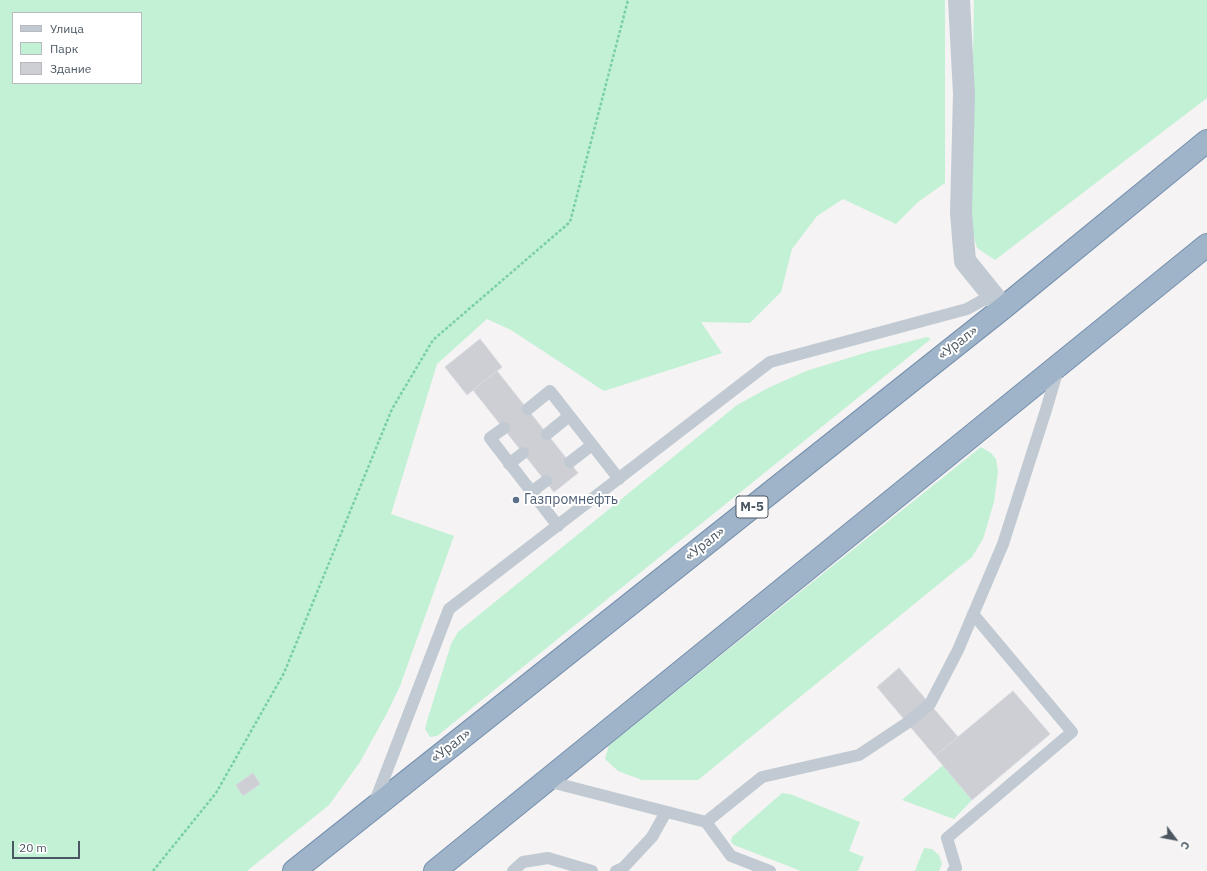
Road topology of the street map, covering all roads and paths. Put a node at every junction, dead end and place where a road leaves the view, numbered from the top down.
1 (628, 0) edge
2 (959, 0) edge
3 (1207, 141) edge
4 (1207, 245) edge
5 (998, 301) junction
6 (1059, 365) junction
7 (528, 409) dead end
8 (569, 416) junction
9 (504, 428) dead end
10 (547, 434) dead end
11 (592, 445) junction
12 (523, 453) dead end
13 (570, 462) dead end
14 (509, 464) junction
15 (618, 479) junction
16 (546, 481) dead end
17 (531, 492) junction
18 (558, 526) junction
19 (973, 614) junction
20 (547, 780) junction
21 (373, 807) junction
22 (666, 812) junction
23 (706, 822) junction
24 (153, 871) edge
25 (294, 871) edge
26 (435, 871) edge
27 (513, 871) edge
28 (592, 871) edge
29 (616, 871) edge
30 (770, 871) edge
31 (953, 871) edge

1 - 24 path
2 - 5 street
3 - 5 highway, «Урал» / М-5
4 - 6 highway
5 - 15 lane
5 - 21 highway, «Урал» / М-5
6 - 19 lane
6 - 20 highway
7 - 8 lane
8 - 10 lane
8 - 11 lane
9 - 14 lane
11 - 13 lane
11 - 15 lane
12 - 14 lane
14 - 17 lane
15 - 18 lane
16 - 17 lane
17 - 18 lane
18 - 21 lane
19 - 23 lane
19 - 31 lane
20 - 22 lane
20 - 26 highway
21 - 25 highway, «Урал» / М-5
22 - 23 lane
22 - 29 lane
23 - 30 lane
27 - 28 lane

